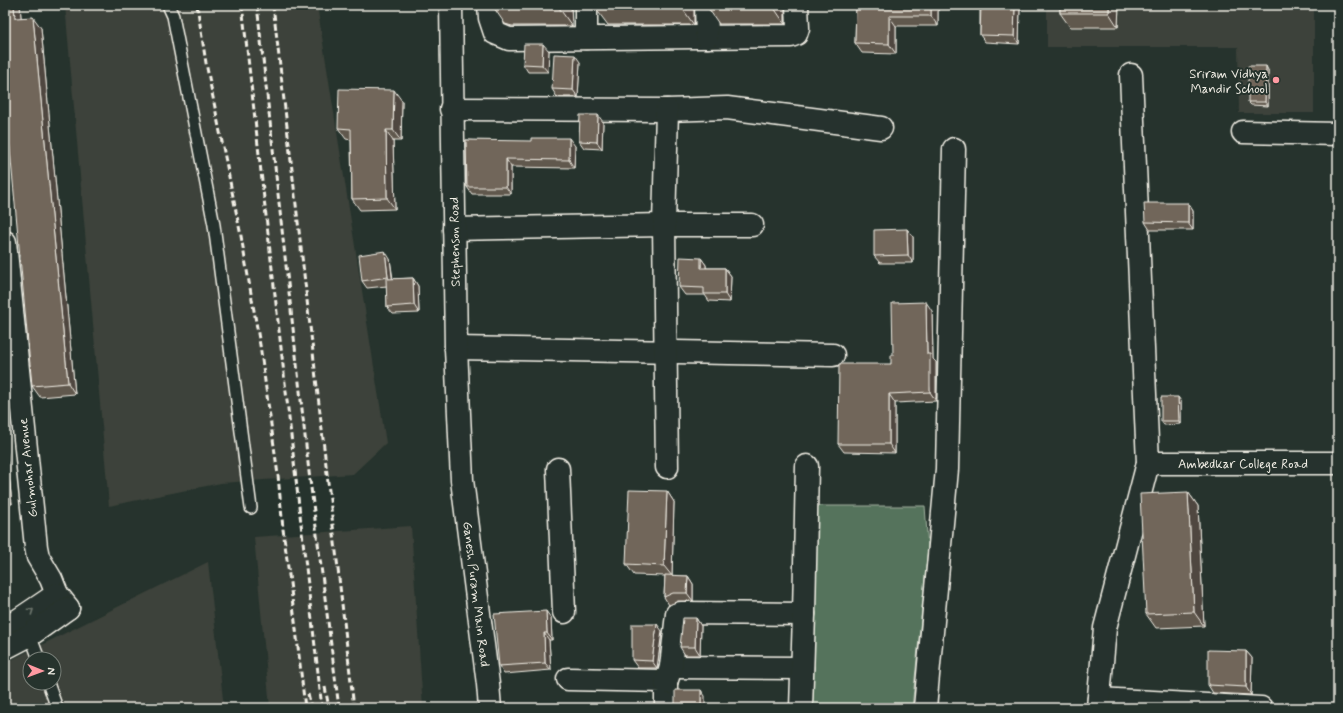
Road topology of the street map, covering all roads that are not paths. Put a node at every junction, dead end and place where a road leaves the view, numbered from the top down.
1 (168, 5) edge
2 (451, 5) edge
3 (490, 5) edge
4 (586, 5) edge
5 (706, 5) edge
6 (797, 5) edge
7 (707, 37) junction
8 (586, 38) junction
9 (1131, 76) dead end
10 (452, 109) junction
11 (668, 110) junction
12 (881, 128) dead end
13 (1243, 132) dead end
14 (1338, 134) edge
15 (954, 149) dead end
16 (664, 225) junction
17 (752, 225) dead end
18 (454, 229) junction
19 (5, 242) edge
20 (456, 348) junction
21 (666, 352) junction
22 (834, 355) dead end
23 (1148, 463) junction
24 (1338, 463) edge
25 (807, 466) dead end
26 (667, 467) dead end
27 (558, 469) dead end
28 (462, 480) joint
29 (250, 508) dead end
30 (62, 601) junction
31 (564, 612) dead end
32 (804, 614) junction
33 (5, 629) edge
34 (30, 635) junction
35 (5, 648) edge
36 (36, 651) edge
37 (802, 668) junction
38 (669, 675) junction
39 (568, 678) dead end
40 (51, 691) edge
41 (1098, 704) edge
42 (57, 708) edge
43 (490, 708) edge
44 (666, 708) edge
45 (801, 708) edge
46 (925, 708) edge
47 (1261, 708) edge

1 - 29 lane
2 - 10 street, Stephenson Road
3 - 8 street
4 - 8 street
5 - 7 street
6 - 7 street
7 - 8 street
9 - 23 street
10 - 11 street
10 - 18 street, Stephenson Road
11 - 12 street
11 - 16 street
13 - 14 street
15 - 46 street
16 - 17 street
16 - 18 street
16 - 21 street
18 - 20 street, Stephenson Road
19 - 30 street, Gulmohar Avenue
20 - 21 street
20 - 28 street, Stephenson Road
21 - 22 street
21 - 26 street
23 - 24 street, Ambedkar College Road
23 - 41 street
25 - 32 street
27 - 31 street
28 - 43 street, Ganesh Puram Main Road
33 -> 30 street
30 - 34 street
32 - 37 street
32 - 38 street
34 - 35 street
34 - 36 lane
37 - 38 street
37 - 45 street
38 - 39 street
38 - 44 street
40 - 42 lane
41 - 47 street

